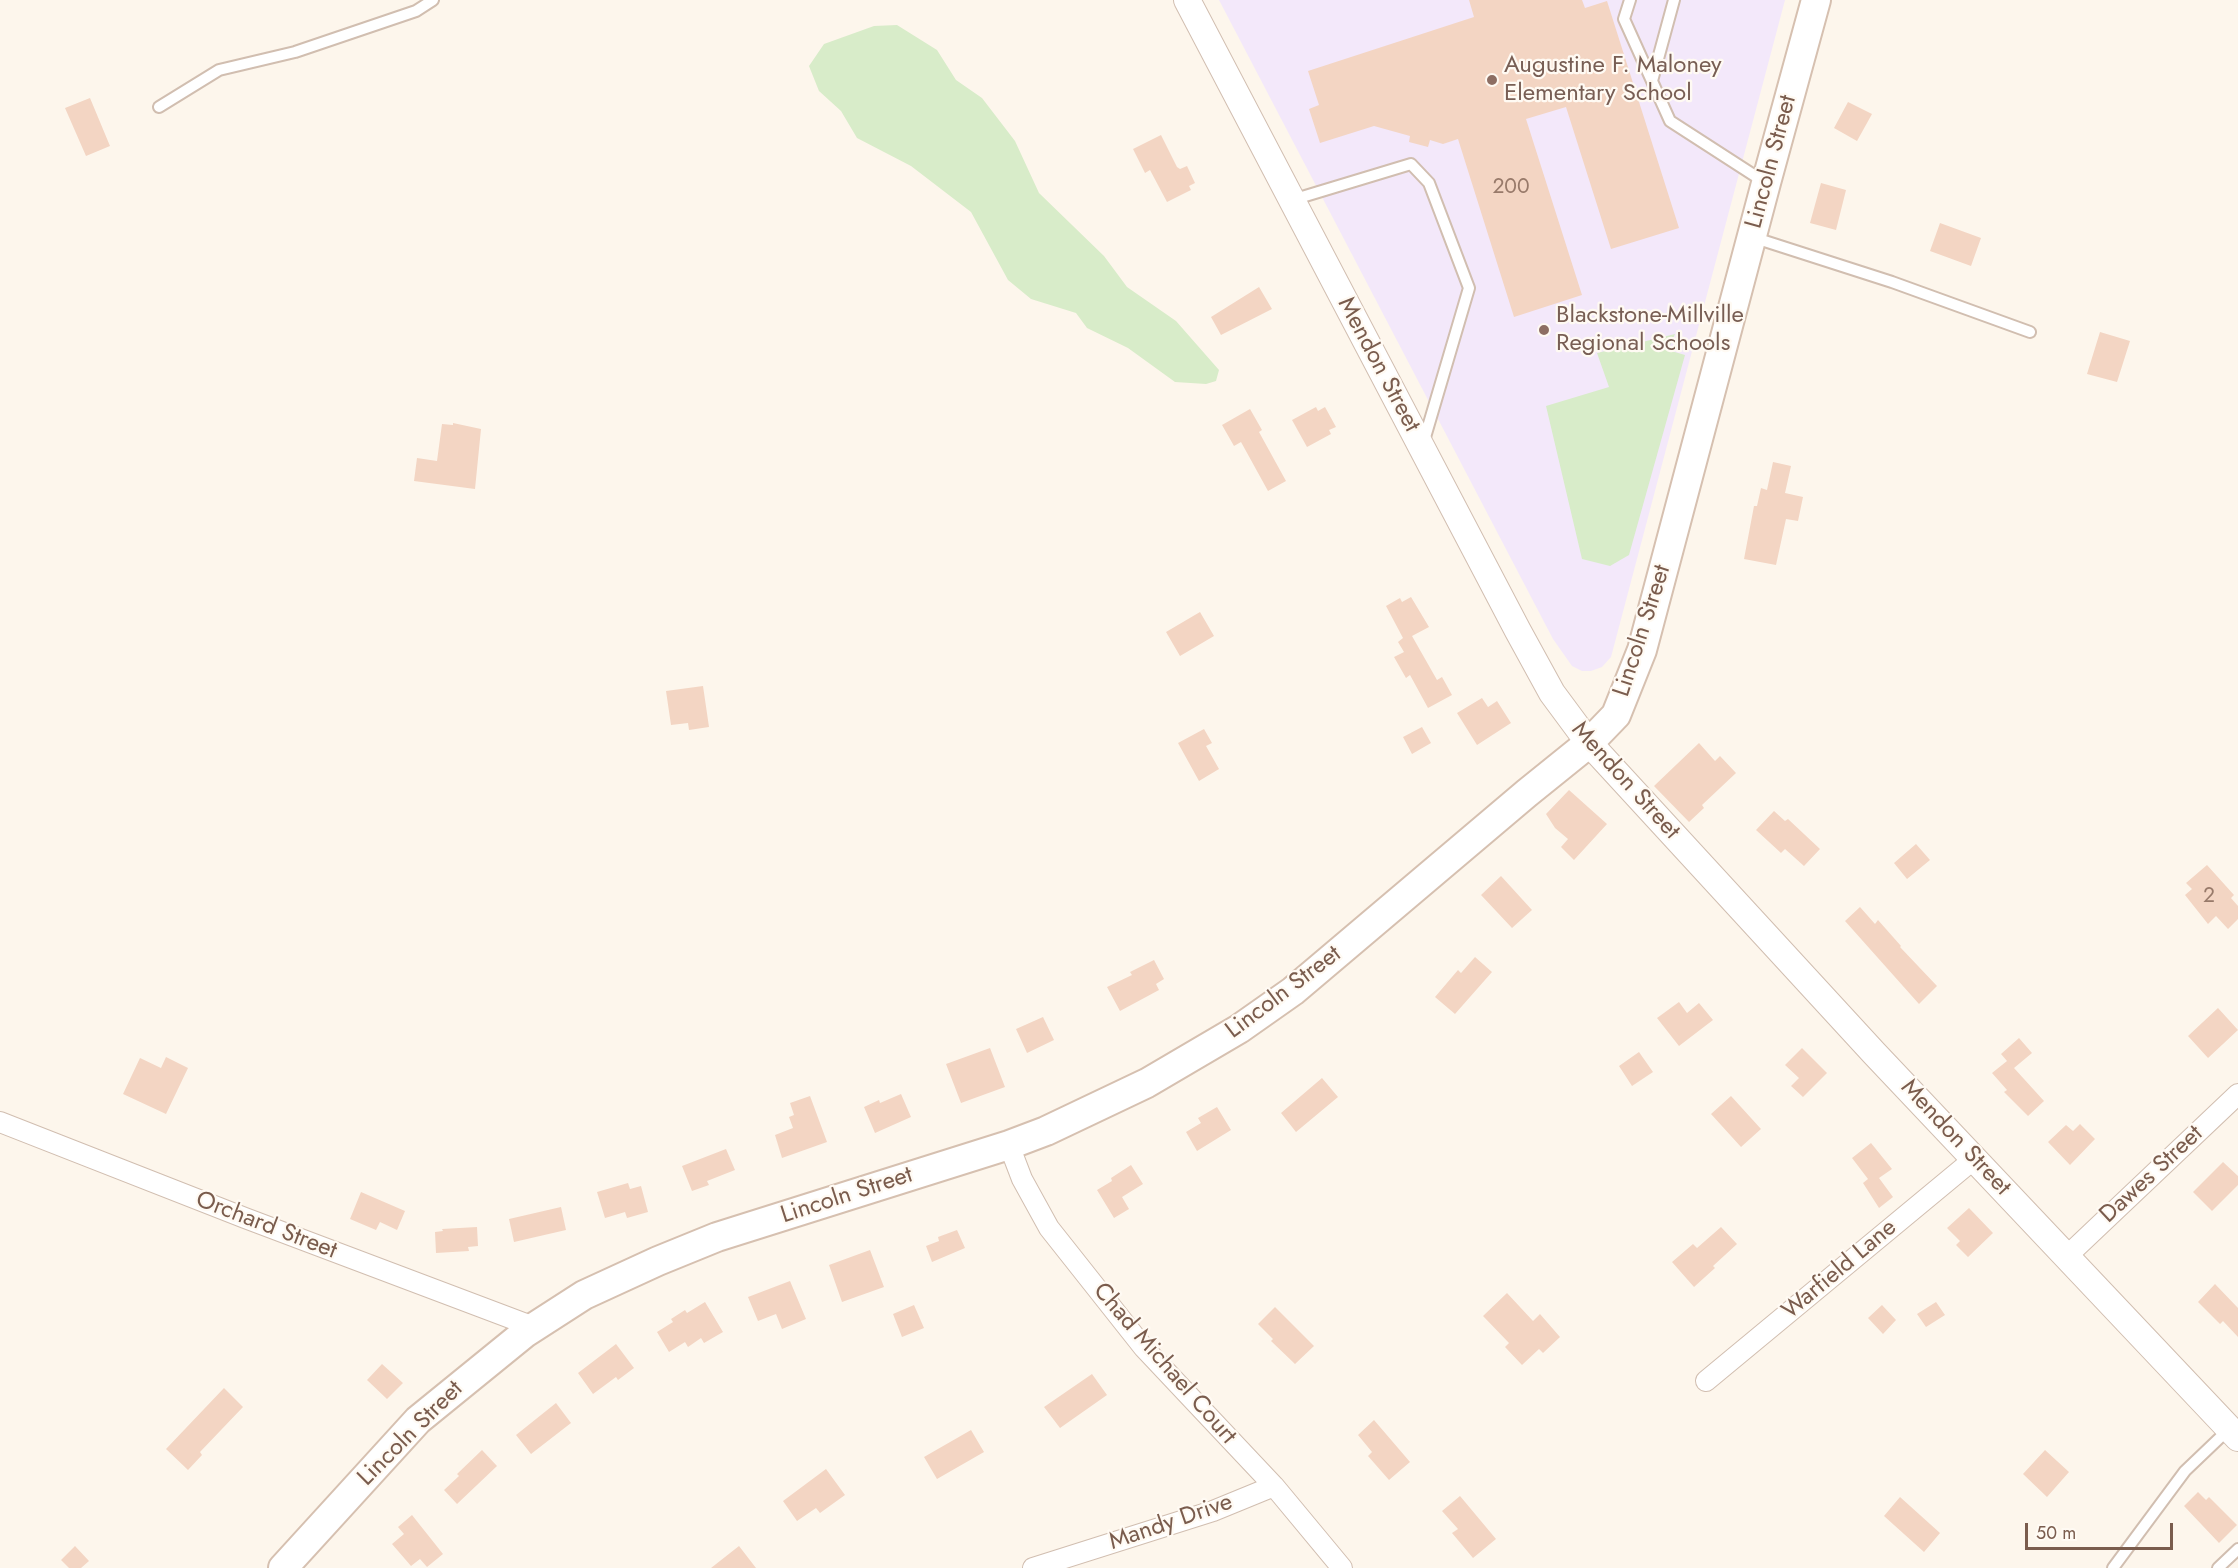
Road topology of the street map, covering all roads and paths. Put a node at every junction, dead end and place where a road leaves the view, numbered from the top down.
1 (433, 0) edge
2 (1187, 0) edge
3 (1630, 0) edge
4 (1674, 0) edge
5 (1816, 0) edge
6 (1652, 81) junction
7 (159, 107) dead end
8 (1766, 183) junction
9 (1291, 200) junction
10 (1751, 237) junction
11 (2030, 332) dead end
12 (1422, 450) junction
13 (1589, 743) junction
14 (2238, 1094) edge
15 (0, 1122) edge
16 (1009, 1144) junction
17 (1974, 1159) junction
18 (2066, 1257) junction
19 (534, 1327) junction
20 (1706, 1381) dead end
21 (2234, 1433) edge
22 (1274, 1486) junction
23 (2238, 1549) edge
24 (283, 1568) edge
25 (1033, 1568) edge
26 (1342, 1568) edge
27 (2113, 1568) edge
28 (2218, 1568) edge

1 - 7 lane
2 - 9 street, Mendon Street
3 - 6 lane
4 - 6 lane
5 - 8 main road, Lincoln Street
6 - 8 lane
8 - 10 main road, Lincoln Street
9 - 12 street, Mendon Street
9 - 12 lane
10 - 11 lane
10 - 13 main road, Lincoln Street
12 - 13 street, Mendon Street
13 - 16 main road, Lincoln Street
13 - 17 street, Mendon Street
14 - 18 street, Dawes Street
15 - 19 street, Orchard Street
16 - 19 main road, Lincoln Street
16 - 22 street, Chad Michael Court
17 - 18 street, Mendon Street
17 - 20 street, Warfield Lane
18 - 21 street, Mendon Street
19 - 24 main road, Lincoln Street
21 - 27 lane
22 - 25 street, Mandy Drive
22 - 26 street, Chad Michael Court
23 - 28 lane

